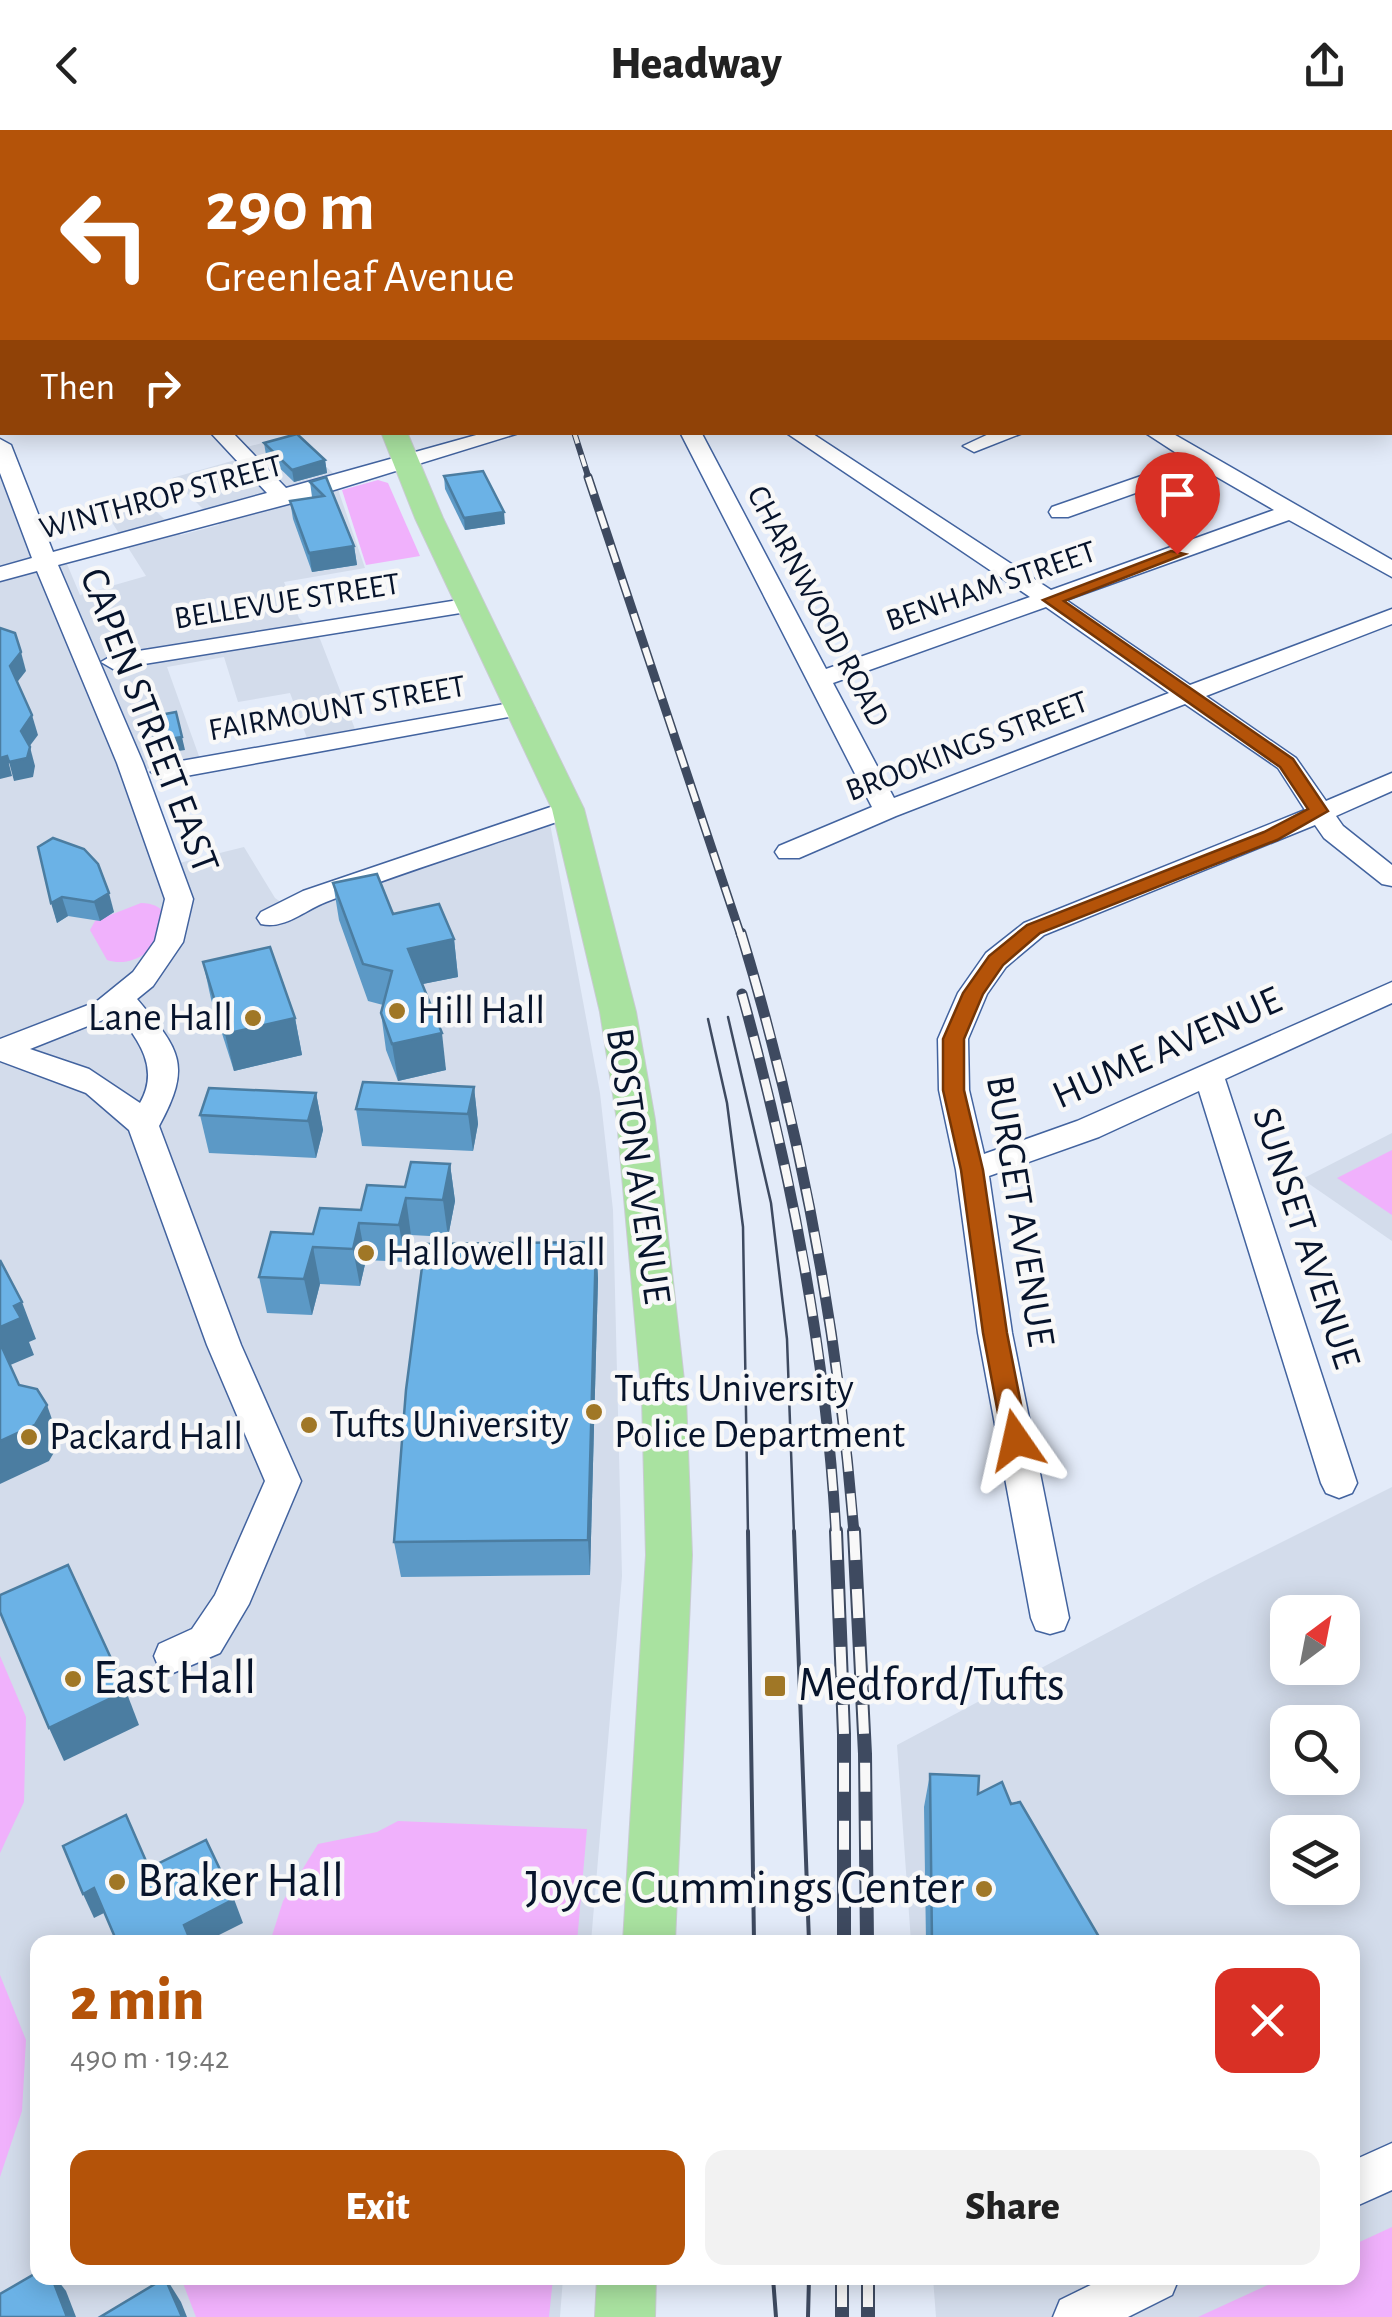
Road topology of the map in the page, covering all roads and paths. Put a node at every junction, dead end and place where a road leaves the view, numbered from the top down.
1 (223, 435) edge
2 (395, 435) edge
3 (501, 435) edge
4 (692, 435) edge
5 (800, 435) edge
6 (1007, 435) edge
7 (1159, 435) edge
8 (0, 446) edge
9 (974, 446) dead end
10 (1205, 461) junction
11 (406, 462) junction
12 (284, 498) junction
13 (1293, 511) junction
14 (1060, 512) dead end
15 (44, 562) junction
16 (1392, 570) edge
17 (0, 574) edge
18 (1052, 600) junction
19 (471, 605) junction
20 (1392, 616) edge
21 (113, 662) dead end
22 (822, 680) junction
23 (1188, 696) junction
24 (522, 708) junction
25 (164, 772) dead end
26 (1392, 782) edge
27 (568, 808) junction
28 (888, 810) junction
29 (1319, 811) junction
30 (789, 852) dead end
31 (1392, 878) edge
32 (271, 918) dead end
33 (1392, 992) edge
34 (120, 998) junction
35 (0, 1051) edge
36 (1209, 1076) junction
37 (142, 1126) junction
38 (972, 1170) junction
39 (1339, 1483) dead end
40 (1050, 1618) dead end
41 (172, 1656) dead end
42 (649, 1935) edge
43 (1392, 2166) edge
44 (1360, 2181) edge
45 (627, 2285) edge
46 (1141, 2285) edge
47 (625, 2317) edge
48 (1077, 2317) edge

1 - 12 street
2 - 11 main road, BOSTON AVENUE
3 - 11 street, WINTHROP STREET
4 - 22 street, CHARNWOOD ROAD
5 - 18 street
6 - 9 street
7 - 10 street
8 - 15 street, CAPEN STREET EAST
10 - 13 street
10 - 14 street
11 - 12 street, WINTHROP STREET
11 - 19 main road, BOSTON AVENUE
12 - 15 street, WINTHROP STREET
13 - 16 street
13 - 18 street, BENHAM STREET
15 - 17 street, WINTHROP STREET
15 - 34 street, CAPEN STREET EAST
18 - 22 street, BENHAM STREET
18 - 23 street
19 - 21 street, BELLEVUE STREET
19 - 24 main road, BOSTON AVENUE
20 - 23 street, BROOKINGS STREET
22 - 28 street, CHARNWOOD ROAD
23 - 28 street, BROOKINGS STREET
23 - 29 street
24 - 25 street, FAIRMOUNT STREET
24 - 27 main road, BOSTON AVENUE
26 - 29 street, BURGET AVENUE
27 - 32 street
27 - 42 main road, BOSTON AVENUE
28 - 30 street, BROOKINGS STREET
29 - 31 street
29 - 38 street, BURGET AVENUE
33 - 36 street, HUME AVENUE
34 - 35 street, CAPEN STREET EAST
34 - 37 street
35 - 37 street
36 - 38 street, HUME AVENUE
36 - 39 street, SUNSET AVENUE
37 - 41 street
38 - 40 street, BURGET AVENUE
43 - 44 street
45 - 47 main road
46 - 48 street

